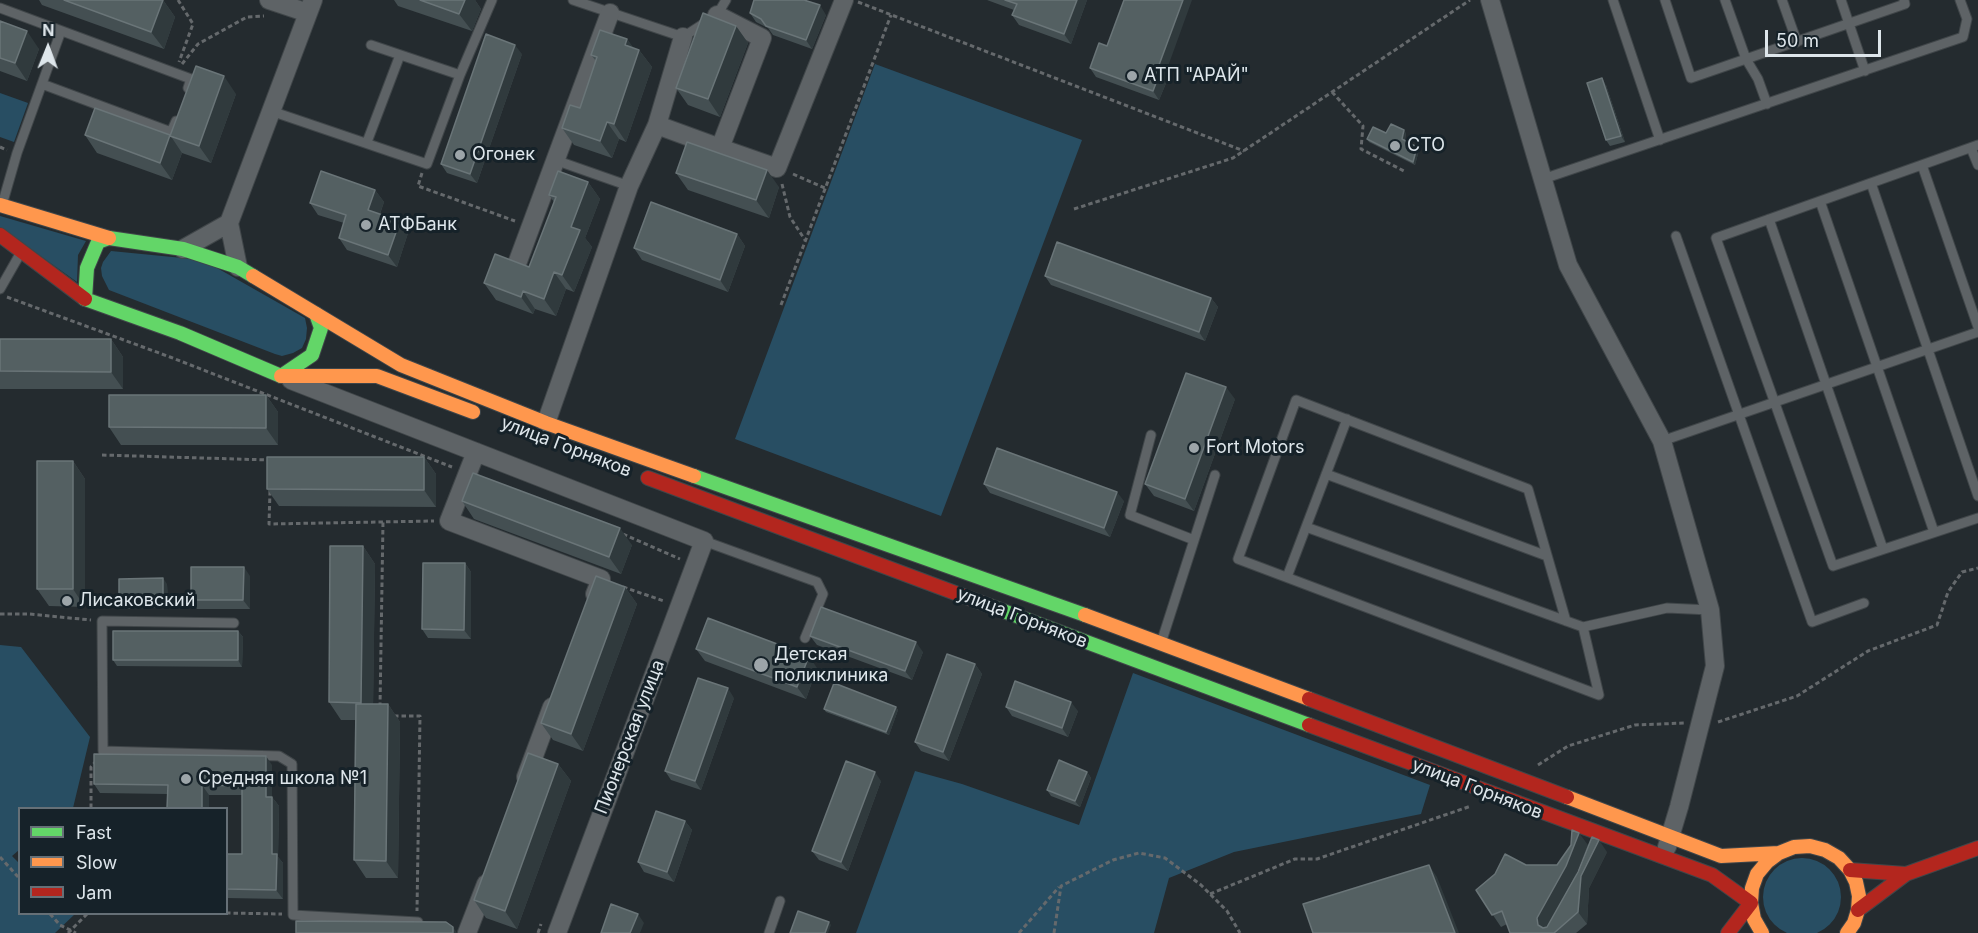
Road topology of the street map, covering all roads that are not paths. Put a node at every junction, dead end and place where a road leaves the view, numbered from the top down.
1 (492, 0) edge
2 (573, 0) edge
3 (844, 0) edge
4 (1490, 0) edge
5 (1613, 0) edge
6 (1665, 0) edge
7 (1725, 0) edge
8 (1782, 0) edge
9 (1841, 0) edge
10 (1904, 0) edge
11 (1960, 0) edge
12 (311, 7) edge
13 (721, 7) edge
14 (0, 8) edge
15 (268, 8) edge
16 (610, 13) junction
17 (1978, 15) edge
18 (1967, 20) junction
19 (1849, 24) junction
20 (61, 31) junction
21 (683, 37) junction
22 (1797, 42) junction
23 (371, 45) dead end
24 (400, 55) junction
25 (1746, 59) junction
26 (1865, 70) junction
27 (460, 75) junction
28 (42, 84) junction
29 (183, 100) edge
30 (1767, 104) junction
31 (179, 111) edge
32 (271, 111) junction
33 (657, 125) junction
34 (1660, 140) junction
35 (367, 142) junction
36 (1975, 147) edge
37 (720, 148) junction
38 (555, 160) junction
39 (1922, 165) junction
40 (1978, 165) edge
41 (1543, 179) junction
42 (1870, 183) junction
43 (629, 186) junction
44 (1820, 201) junction
45 (1, 205) edge
46 (1769, 219) junction
47 (229, 224) junction
48 (0, 236) edge
49 (1676, 236) dead end
50 (109, 238) junction
51 (183, 249) junction
52 (21, 252) junction
53 (518, 261) edge
54 (238, 267) junction
55 (0, 289) edge
56 (85, 299) junction
57 (316, 314) junction
58 (1978, 327) edge
59 (1978, 332) edge
60 (1928, 350) junction
61 (1877, 367) junction
62 (281, 376) junction
63 (1826, 384) junction
64 (1775, 402) junction
65 (1739, 414) junction
66 (489, 418) dead end
67 (1347, 419) junction
68 (546, 423) junction
69 (1151, 435) dead end
70 (1662, 441) junction
71 (476, 452) junction
72 (634, 472) dead end
73 (1326, 474) junction
74 (1215, 475) dead end
75 (1978, 496) edge
76 (1978, 518) edge
77 (1306, 527) junction
78 (1934, 532) junction
79 (1194, 540) junction
80 (704, 542) junction
81 (1883, 549) junction
82 (1547, 556) junction
83 (1287, 577) junction
84 (1864, 603) dead end
85 (1710, 610) junction
86 (588, 612) edge
87 (1566, 621) junction
88 (234, 622) dead end
89 (1582, 627) junction
90 (805, 638) dead end
91 (1161, 642) junction
92 (559, 690) edge
93 (521, 789) edge
94 (1671, 836) junction
95 (1978, 848) edge
96 (1779, 853) junction
97 (1664, 858) junction
98 (492, 867) edge
99 (1850, 870) junction
100 (1906, 874) junction
101 (780, 901) dead end
102 (1751, 903) junction
103 (427, 924) edge
104 (1853, 925) edge
105 (464, 932) edge
106 (557, 933) edge
107 (769, 933) edge
108 (1728, 933) edge
109 (1762, 933) edge

1 - 27 lane
2 - 16 lane
3 - 37 street
4 - 41 street
5 - 34 lane
6 - 25 lane
7 - 25 lane
8 - 22 lane
9 - 19 lane
10 - 19 lane
11 - 18 lane
12 - 15 street
12 - 32 street
13 - 21 lane
13 - 37 street
14 - 20 lane
16 - 21 lane
16 - 38 street
17 - 18 lane
18 - 26 lane
19 - 22 lane
19 - 26 lane
20 - 28 lane
20 - 29 lane
21 - 33 street
22 - 25 lane
23 - 24 lane
24 - 27 lane
24 - 35 lane
25 - 30 lane
26 - 30 lane
27 - 35 lane
28 - 31 lane
28 - 45 lane
30 - 34 lane
32 - 35 lane
32 - 47 street
33 - 37 street
33 - 43 street
34 - 41 lane
36 - 39 lane
36 - 40 lane
38 - 43 lane
38 - 53 street
39 - 42 lane
39 - 58 lane
41 - 70 street
42 - 44 lane
42 - 60 lane
43 - 68 street
44 - 46 lane
44 - 61 lane
45 - 50 street, улица Горняков
46 - 63 lane
46 - 64 lane
47 - 51 street
47 - 54 street
48 - 52 street, улица Горняков
49 - 65 lane
50 - 51 street, улица Горняков
50 - 56 street
51 - 54 street, улица Горняков
52 - 55 lane
52 - 56 street, улица Горняков
54 - 57 street, улица Горняков
56 - 62 street, улица Горняков
57 - 62 street
57 - 68 street, улица Горняков
59 - 60 lane
60 - 61 lane
60 - 75 lane
61 - 63 lane
61 - 78 lane
62 - 66 street, улица Горняков
62 - 71 street, улица Горняков
63 - 64 lane
63 - 81 lane
64 - 65 lane
64 - 81 lane
65 - 70 lane
65 - 84 lane
67 - 73 lane
67 - 82 lane
67 - 83 lane
68 - 91 street, улица Горняков
69 - 79 lane
70 - 85 street
71 - 80 street, улица Горняков
71 - 86 street
72 - 97 street, улица Горняков
73 - 77 lane
73 - 82 lane
74 - 79 lane
76 - 78 lane
77 - 83 lane
77 - 87 lane
78 - 81 lane
79 - 91 lane
80 - 90 lane
80 - 106 street, Пионерская улица
82 - 87 lane
83 - 89 lane
85 - 89 lane
85 - 94 street
87 - 89 lane
88 - 103 lane
91 - 94 street, улица Горняков
92 - 93 street
94 - 96 street, улица Горняков
94 - 97 street
95 - 100 street
96 - 99 street, улица Горняков
96 - 102 street
97 - 102 street, улица Горняков
98 - 105 street
99 - 100 street
99 - 104 street
100 - 104 street
101 - 107 lane
102 - 108 street
102 - 109 street

